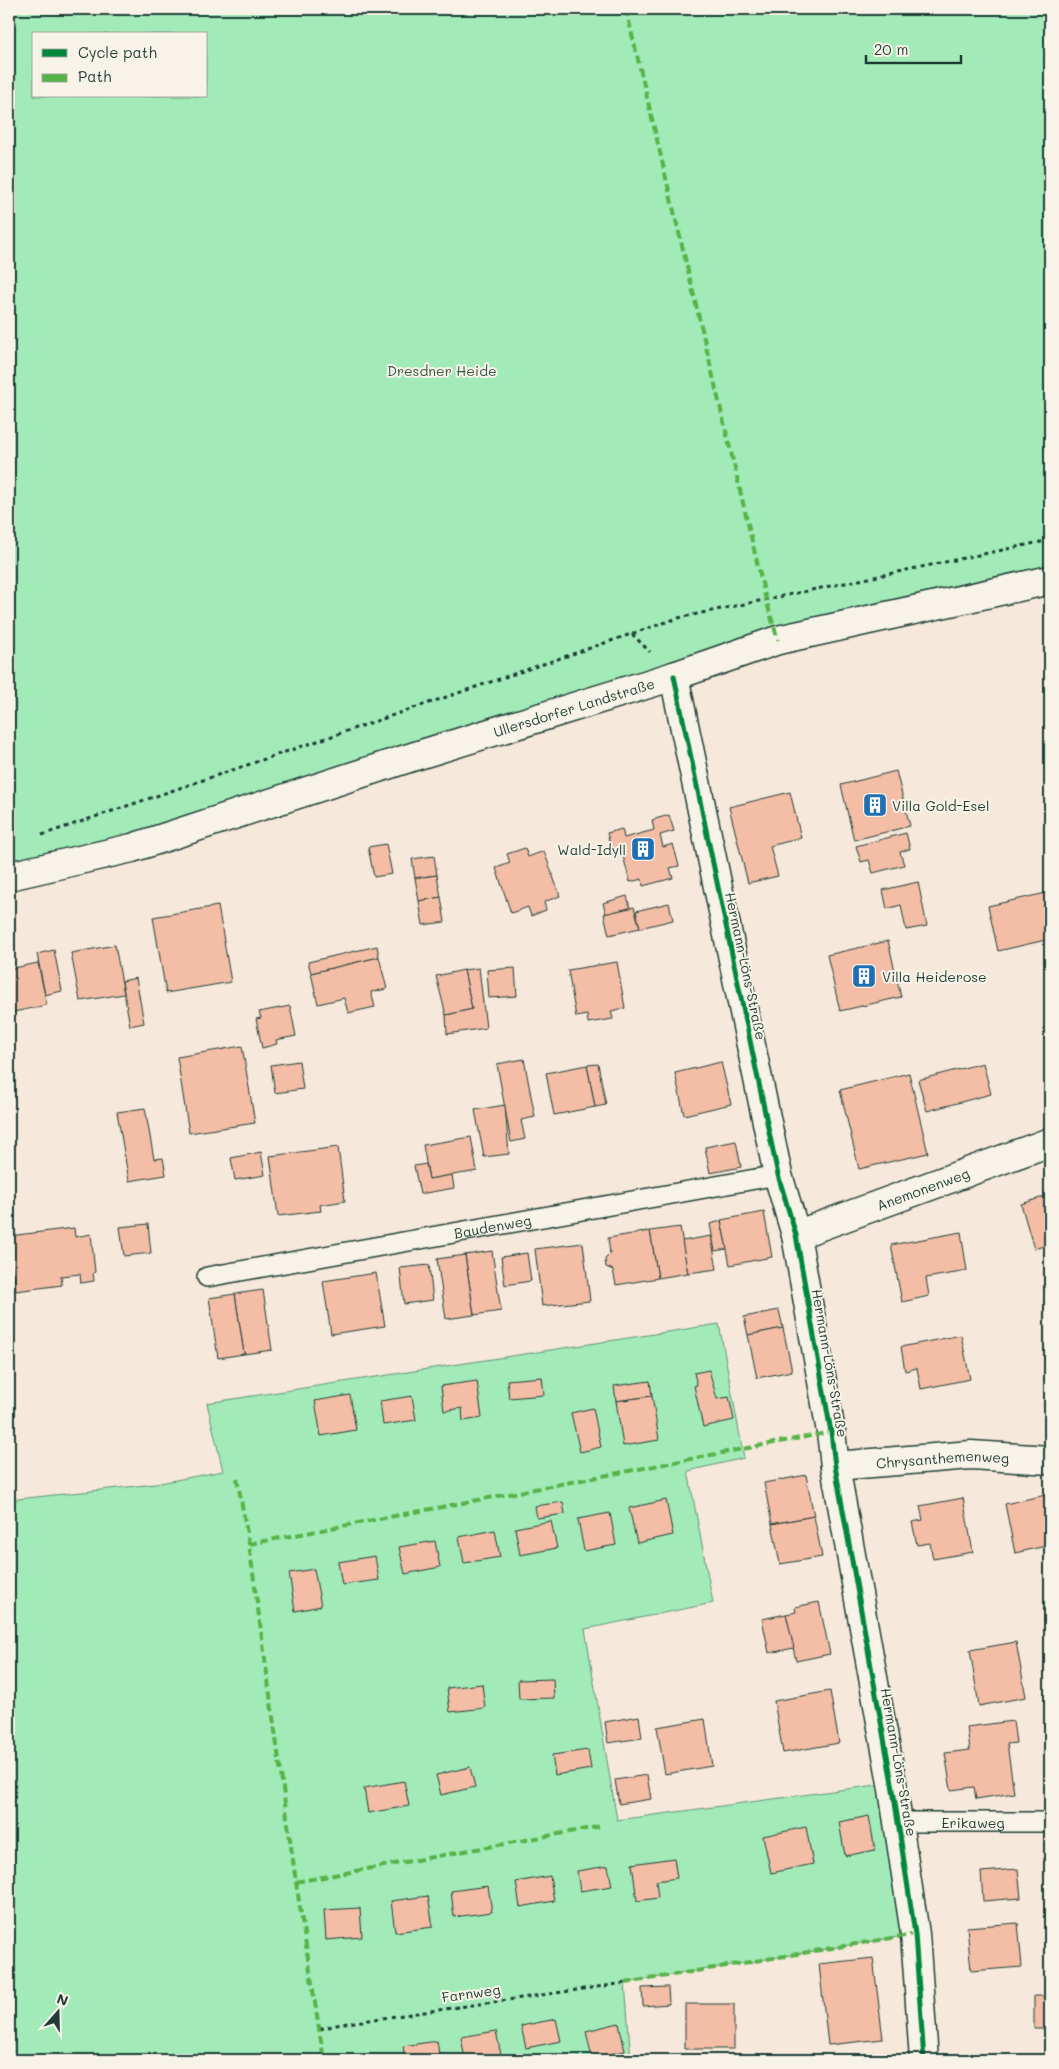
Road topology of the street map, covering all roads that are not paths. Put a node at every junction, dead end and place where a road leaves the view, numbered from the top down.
1 (1050, 580) edge
2 (674, 676) junction
3 (9, 876) edge
4 (1050, 1142) edge
5 (778, 1175) junction
6 (796, 1235) junction
7 (207, 1277) dead end
8 (1050, 1460) edge
9 (835, 1466) junction
10 (897, 1822) junction
11 (1050, 1822) edge
12 (924, 2060) edge

1 - 2 street, Ullersdorfer Landstraße
2 - 3 street, Ullersdorfer Landstraße
2 - 5 street, Hermann-Löns-Straße
4 - 6 street, Anemonenweg
5 - 6 street, Hermann-Löns-Straße
5 - 7 lane, Baudenweg
6 - 9 street, Hermann-Löns-Straße
8 - 9 street, Chrysanthemenweg
9 - 10 street, Hermann-Löns-Straße
10 - 11 lane, Erikaweg
10 - 12 street, Hermann-Löns-Straße

